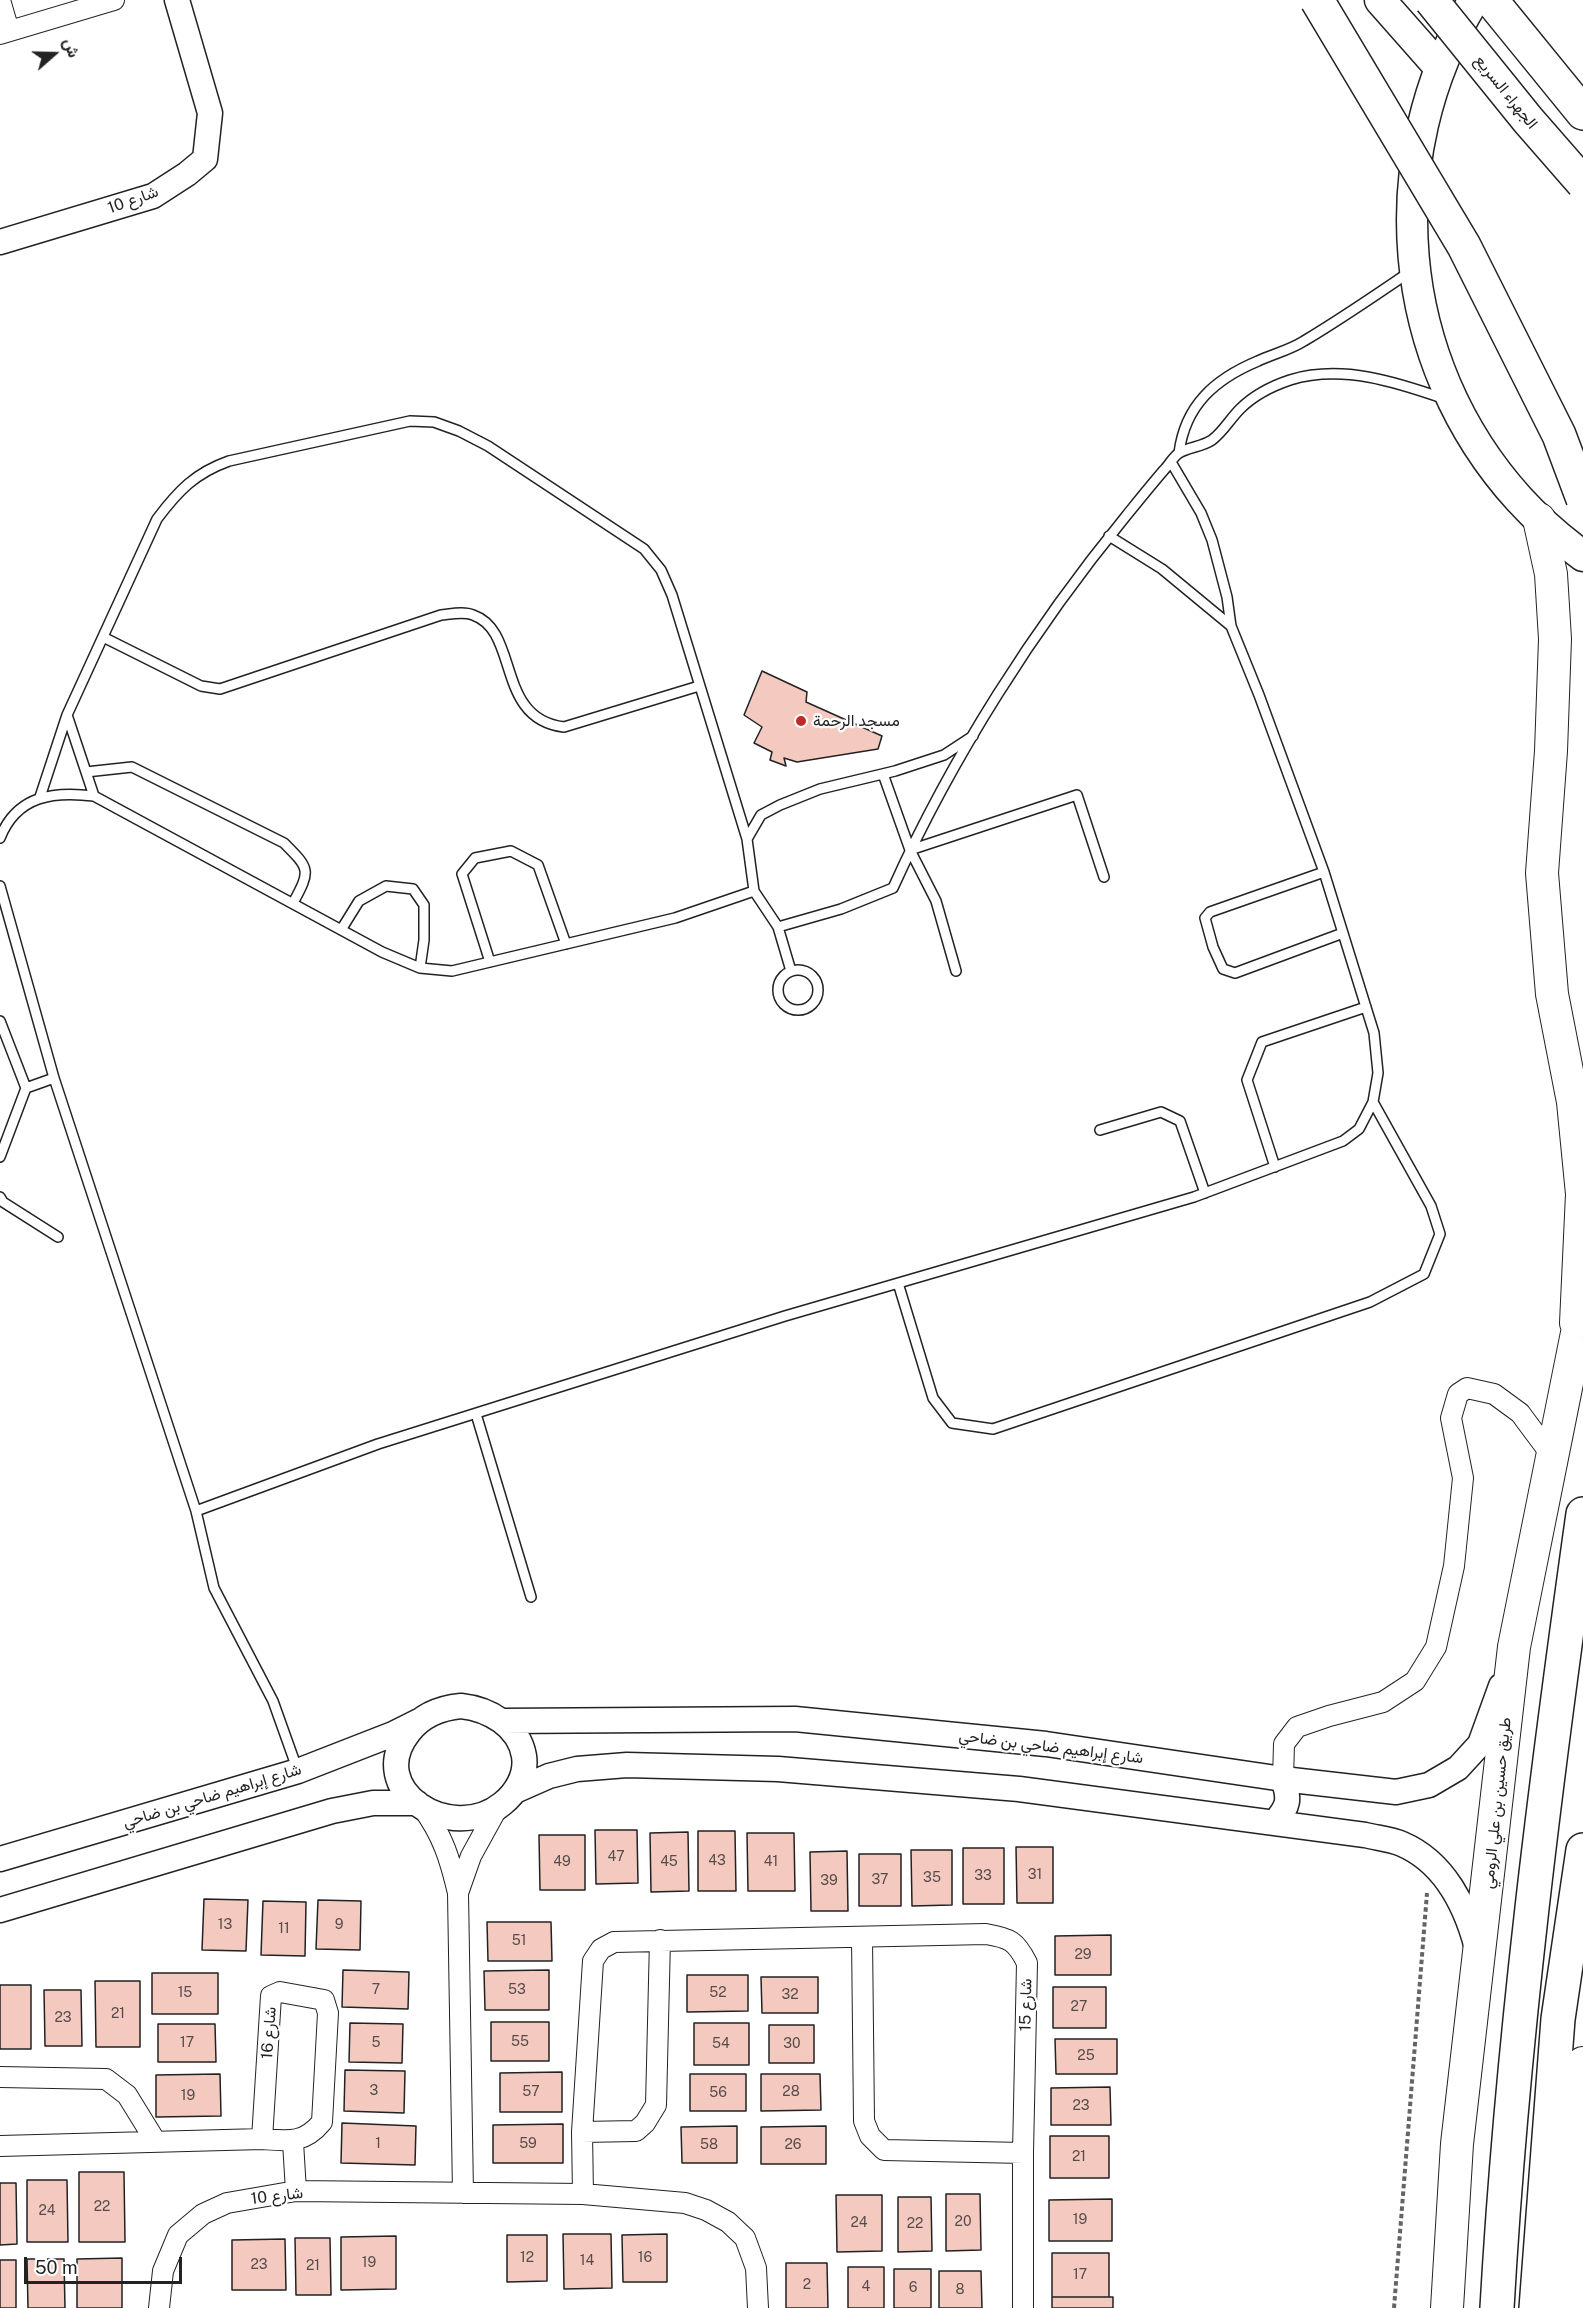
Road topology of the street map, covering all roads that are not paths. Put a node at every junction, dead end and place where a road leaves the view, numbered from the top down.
1 (0, 0) edge
2 (114, 0) edge
3 (177, 0) edge
4 (1317, 0) edge
5 (1380, 0) edge
6 (1431, 0) edge
7 (1474, 0) edge
8 (1491, 0) edge
9 (4, 32) edge
10 (1440, 68) junction
11 (1583, 113) edge
12 (1583, 183) edge
13 (0, 242) edge
14 (1415, 268) junction
15 (1454, 402) junction
16 (1179, 453) junction
17 (1172, 462) junction
18 (1583, 499) edge
19 (1539, 519) junction
20 (1109, 536) junction
21 (1583, 556) edge
22 (1231, 626) junction
23 (103, 637) junction
24 (699, 686) junction
25 (67, 715) junction
26 (974, 736) junction
27 (86, 772) junction
28 (883, 774) junction
29 (40, 796) junction
30 (94, 796) junction
31 (0, 838) edge
32 (747, 839) junction
33 (910, 850) junction
34 (1324, 872) junction
35 (1104, 877) dead end
36 (0, 886) edge
37 (754, 891) junction
38 (293, 903) junction
39 (778, 927) junction
40 (340, 930) junction
41 (1343, 933) junction
42 (566, 944) junction
43 (490, 962) junction
44 (420, 968) junction
45 (791, 971) junction
46 (956, 971) dead end
47 (1366, 1007) junction
48 (0, 1021) edge
49 (54, 1078) junction
50 (26, 1088) junction
51 (1373, 1102) junction
52 (1100, 1130) dead end
53 (0, 1157) edge
54 (1275, 1167) junction
55 (1205, 1193) junction
56 (0, 1197) edge
57 (58, 1237) dead end
58 (898, 1283) junction
59 (1580, 1317) edge
60 (476, 1414) junction
61 (1552, 1456) junction
62 (196, 1511) junction
63 (1583, 1514) edge
64 (531, 1597) dead end
65 (1514, 1647) junction
66 (419, 1721) junction
67 (502, 1721) junction
68 (298, 1771) junction
69 (1283, 1779) junction
70 (506, 1799) junction
71 (419, 1805) junction
72 (1275, 1822) junction
73 (1583, 1850) edge
74 (0, 1860) edge
75 (458, 1893) junction
76 (0, 1910) edge
77 (862, 1938) junction
78 (660, 1940) junction
79 (1479, 1958) junction
80 (1583, 2063) edge
81 (0, 2077) edge
82 (582, 2133) junction
83 (262, 2139) junction
84 (156, 2142) junction
85 (293, 2142) junction
86 (0, 2146) edge
87 (1023, 2153) junction
88 (296, 2191) junction
89 (463, 2193) junction
90 (583, 2194) junction
91 (1576, 2222) edge
92 (159, 2308) edge
93 (758, 2308) edge
94 (1023, 2308) edge
95 (1447, 2308) edge
96 (1497, 2308) edge
97 (1536, 2308) edge
98 (1567, 2308) edge

1 - 9 street
2 - 9 street
3 - 13 street, شارع 10
4 - 18 highway, bridge
5 - 10 main road
6 - 12 highway, الجهراء السريع, bridge
7 - 10 main road
8 - 11 highway
10 - 14 main road
14 - 15 main road
14 - 16 lane
15 - 16 lane
15 - 19 main road
16 - 17 lane
17 - 20 lane
17 - 22 lane
19 - 21 main road
19 - 59 highway, طريق حسين بن علي الرومي
20 - 22 lane
20 - 26 lane
22 - 34 lane
23 - 24 lane
23 - 24 lane
23 - 25 lane
24 - 32 lane
25 - 27 lane
25 - 29 lane
26 - 28 lane
26 - 33 lane
27 - 30 lane
27 - 38 lane
28 - 32 lane
28 - 33 lane
29 - 30 lane
29 - 31 lane
30 - 38 lane
32 - 37 lane
33 - 35 lane
33 - 39 lane
33 - 46 lane
34 - 41 lane
34 - 41 lane
36 - 49 lane
37 - 39 lane
37 - 42 lane
38 - 40 lane
39 - 45 lane
40 - 44 lane
40 - 44 lane
41 - 47 lane
42 - 43 lane
42 - 43 lane
43 - 44 lane
45 - 45 lane
47 - 51 lane
47 - 54 lane
48 - 50 lane
49 - 50 lane
49 - 62 lane
50 - 53 lane
51 - 54 lane
51 - 58 lane
52 - 55 lane
54 - 55 lane
55 - 58 lane
56 - 57 lane
58 - 60 lane
59 - 61 highway, طريق حسين بن علي الرومي
60 - 62 lane
60 - 64 lane
61 - 65 highway, طريق حسين بن علي الرومي
61 - 69 street
62 - 68 lane
63 - 96 highway
65 - 69 street, شارع إبراهيم ضاحي بن ضاحي
65 - 79 highway, طريق حسين بن علي الرومي
66 - 67 street
66 - 68 street, شارع إبراهيم ضاحي بن ضاحي
66 - 71 street
67 - 69 street, شارع إبراهيم ضاحي بن ضاحي
67 - 70 street
68 - 74 street, شارع إبراهيم ضاحي بن ضاحي
69 - 72 street
70 - 71 street
70 - 72 street
70 - 75 street
71 - 75 street
71 - 76 street
72 - 79 street
73 - 97 highway
75 - 89 street
77 - 78 street, شارع 15
77 - 87 street
77 - 87 street, شارع 15
78 - 82 street, شارع 15
78 - 82 street
79 - 95 highway, طريق حسين بن علي الرومي
80 - 91 highway
81 - 84 street
82 - 90 street, شارع 15
83 - 84 street
83 - 85 street
83 - 85 street, شارع 16
84 - 86 street
85 - 88 street
87 - 94 street, شارع 15
88 - 89 street, شارع 10
88 - 92 street, شارع 10
89 - 90 street, شارع 10
90 - 93 street, شارع 10
91 - 98 highway

